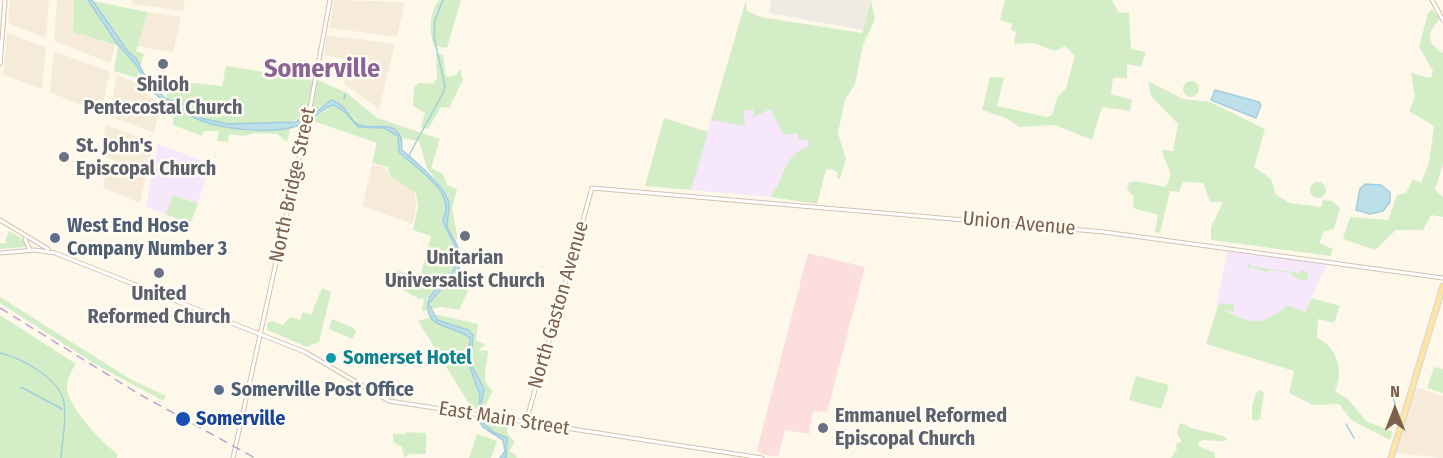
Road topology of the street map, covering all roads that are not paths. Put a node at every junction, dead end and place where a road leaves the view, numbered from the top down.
1 (5, 0) edge
2 (330, 0) edge
3 (1432, 0) edge
4 (1443, 20) edge
5 (0, 64) edge
6 (592, 188) joint
7 (0, 220) edge
8 (20, 234) junction
9 (30, 250) junction
10 (0, 253) edge
11 (55, 253) junction
12 (1443, 278) edge
13 (1443, 286) edge
14 (261, 334) junction
15 (526, 422) junction
16 (233, 458) edge
17 (762, 458) edge
18 (1391, 458) edge

1 - 5 street
2 - 14 street, North Bridge Street
3 - 4 street
6 - 12 street, Union Avenue
6 - 15 street, North Gaston Avenue
7 - 8 street
8 - 9 street
8 - 11 street
9 - 10 street
9 - 11 street
11 - 14 street, East Main Street
13 - 18 main road
14 - 15 street, East Main Street
14 - 16 street, North Bridge Street
15 - 17 street, East Main Street

